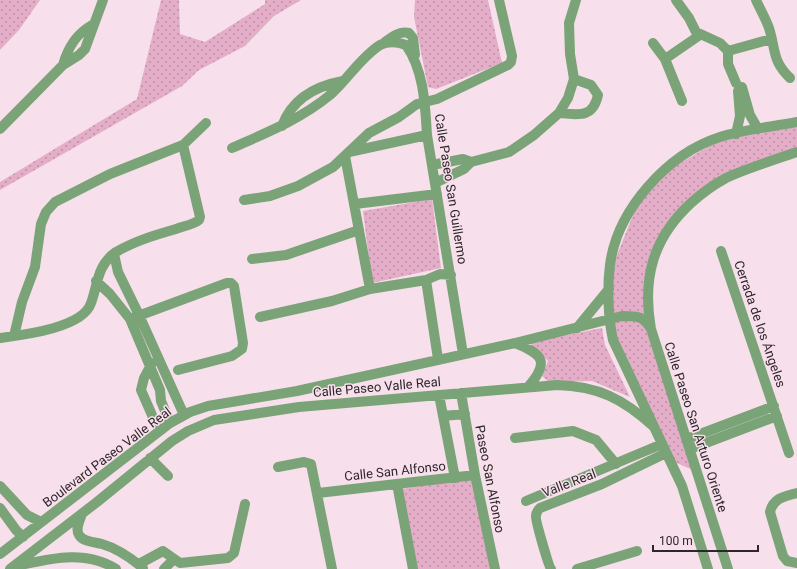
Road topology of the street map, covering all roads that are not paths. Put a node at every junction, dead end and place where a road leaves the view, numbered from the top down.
1 (103, 0) edge
2 (499, 0) edge
3 (576, 0) edge
4 (676, 0) edge
5 (756, 0) edge
6 (700, 35) junction
7 (771, 39) junction
8 (653, 43) dead end
9 (382, 44) junction
10 (728, 51) junction
11 (416, 59) junction
12 (665, 59) junction
13 (790, 78) dead end
14 (574, 79) junction
15 (343, 81) junction
16 (682, 101) dead end
17 (425, 102) junction
18 (559, 113) junction
19 (745, 115) junction
20 (797, 122) edge
21 (206, 123) dead end
22 (282, 126) junction
23 (0, 129) edge
24 (758, 129) junction
25 (736, 134) junction
26 (427, 135) junction
27 (183, 145) junction
28 (232, 148) dead end
29 (797, 152) edge
30 (347, 154) junction
31 (471, 162) junction
32 (432, 165) junction
33 (333, 167) junction
34 (349, 176) junction
35 (435, 183) junction
36 (437, 194) junction
37 (244, 200) dead end
38 (355, 204) junction
39 (359, 230) junction
40 (721, 251) dead end
41 (114, 254) junction
42 (252, 259) dead end
43 (101, 269) junction
44 (118, 272) junction
45 (451, 275) junction
46 (426, 280) junction
47 (96, 281) junction
48 (370, 289) junction
49 (610, 289) junction
50 (110, 294) junction
51 (91, 304) junction
52 (135, 317) junction
53 (260, 317) dead end
54 (609, 321) junction
55 (577, 328) junction
56 (651, 329) junction
57 (14, 336) junction
58 (0, 338) edge
59 (515, 343) junction
60 (463, 354) junction
61 (157, 355) junction
62 (438, 359) junction
63 (150, 366) junction
64 (178, 370) dead end
65 (528, 387) junction
66 (297, 391) junction
67 (461, 393) junction
68 (439, 395) junction
69 (258, 397) junction
70 (225, 402) junction
71 (299, 407) junction
72 (776, 411) junction
73 (261, 412) junction
74 (465, 414) junction
75 (184, 416) junction
76 (443, 416) junction
77 (227, 417) junction
78 (170, 423) junction
79 (653, 426) junction
80 (160, 431) junction
81 (515, 438) dead end
82 (689, 444) junction
83 (664, 449) junction
84 (789, 453) dead end
85 (150, 458) junction
86 (616, 464) junction
87 (278, 467) dead end
88 (475, 475) junction
89 (168, 476) dead end
90 (455, 478) junction
91 (398, 484) junction
92 (0, 486) edge
93 (85, 488) junction
94 (318, 493) junction
95 (703, 493) junction
96 (797, 493) edge
97 (686, 499) junction
98 (526, 501) dead end
99 (97, 502) junction
100 (245, 504) dead end
101 (0, 508) edge
102 (23, 511) junction
103 (82, 514) junction
104 (10, 521) junction
105 (41, 522) junction
106 (23, 536) junction
107 (637, 551) dead end
108 (0, 554) edge
109 (173, 560) junction
110 (797, 563) edge
111 (141, 567) edge
112 (11, 568) edge
113 (116, 569) edge
114 (164, 569) edge
115 (332, 569) edge
116 (413, 569) edge
117 (495, 569) edge
118 (551, 569) edge
119 (577, 569) edge
120 (708, 569) edge
121 (728, 569) edge

1 - 23 street
2 - 17 street
3 - 14 street
4 - 6 street
5 - 7 street
6 - 10 street
6 - 12 street
7 - 10 street
7 - 13 street
8 - 12 street
9 - 11 street
9 - 11 street
9 - 15 street
10 - 19 street
11 - 17 street
12 - 16 street
14 - 18 street
14 - 18 street
15 - 22 street
15 - 22 street
17 - 26 street, Calle Paseo San Guillermo
17 - 30 street, Calle Paseo San Guillermo
18 - 31 street
19 - 24 street
19 - 25 street
20 - 24 street
21 - 27 street
22 - 28 street
24 - 25 street
25 - 49 street
26 - 30 street
26 - 32 street, Calle Paseo San Guillermo
27 - 41 street
27 - 57 street
29 - 56 street, Calle Paseo San Arturo Oriente
30 - 33 street, Calle Paseo San Guillermo
30 - 34 street
31 - 32 street
31 - 35 street
32 - 35 street, Calle Paseo San Guillermo
33 - 34 street
33 - 37 street, Calle Paseo San Guillermo
34 - 38 street
35 - 36 street, Calle Paseo San Guillermo
36 - 38 street
36 - 45 street, Calle Paseo San Guillermo
38 - 39 street
39 - 42 street
39 - 48 street
40 - 72 street, Cerrada de los Ángeles
41 - 43 street
41 - 44 street
43 - 44 street
43 - 47 street
44 - 52 street
45 - 46 street
45 - 60 street, Calle Paseo San Guillermo
46 - 48 street
46 - 62 street
47 - 50 street
47 - 51 street
48 - 53 street
49 - 54 street
49 - 55 street
50 - 51 street
50 - 52 street
51 - 57 street
52 - 61 street
52 - 63 street
52 - 64 street
54 - 55 street, Calle Paseo Valle Real
54 - 56 street, Calle Paseo Valle Real
54 - 79 street
55 - 59 street, Calle Paseo Valle Real
56 - 82 street, Calle Paseo San Arturo Oriente
57 - 58 street
59 - 60 street, Calle Paseo Valle Real
59 - 65 street
60 - 62 street, Calle Paseo Valle Real
61 - 63 street
61 - 75 street
62 - 66 street, Calle Paseo Valle Real
63 - 78 street
63 - 80 street
65 - 67 street, Calle Paseo Valle Real
65 - 79 street, Calle Paseo Valle Real
66 - 69 street, Calle Paseo Valle Real
66 - 71 street
67 - 68 street, Calle Paseo Valle Real
67 - 74 street, Paseo San Alfonso
68 - 71 street, Calle Paseo Valle Real
68 - 76 street
69 - 70 street, Boulevard Paseo Valle Real
69 - 73 street
70 - 75 street, Boulevard Paseo Valle Real
70 - 77 street
71 - 73 street, Calle Paseo Valle Real
72 - 82 street, Cerrada de los Ángeles
72 - 84 street
73 - 77 street, Calle Paseo Valle Real
74 - 76 street
74 - 88 street, Paseo San Alfonso
75 - 78 street, Boulevard Paseo Valle Real
76 - 90 street
77 - 85 street, Boulevard Paseo Valle Real
78 - 80 street, Boulevard Paseo Valle Real
79 - 83 street
80 - 93 street, Boulevard Paseo Valle Real
81 - 86 street
82 - 95 street, Calle Paseo San Arturo Oriente
83 - 86 street
83 - 97 street
83 - 118 street, Valle Real
85 - 89 street
85 - 99 street, Boulevard Paseo Valle Real
86 - 98 street
87 - 94 street
88 - 90 street, Calle San Alfonso
88 - 117 street, Paseo San Alfonso
90 - 91 street, Calle San Alfonso
91 - 94 street, Calle San Alfonso
91 - 116 street
92 - 102 street
93 - 99 street
93 - 105 street, Boulevard Paseo Valle Real
94 - 115 street
95 - 97 street
95 - 121 street, Calle Paseo San Arturo Oriente
96 - 110 street
97 - 120 street
99 - 103 street, Boulevard Paseo Valle Real
100 - 109 street
101 - 104 street
102 - 104 street
102 - 105 street
103 - 111 street
103 - 112 street, Boulevard Paseo Valle Real
104 - 106 street
105 - 106 street, Boulevard Paseo Valle Real
106 - 108 street, Boulevard Paseo Valle Real
107 - 119 street
109 - 111 street
109 - 114 street
112 - 113 street

